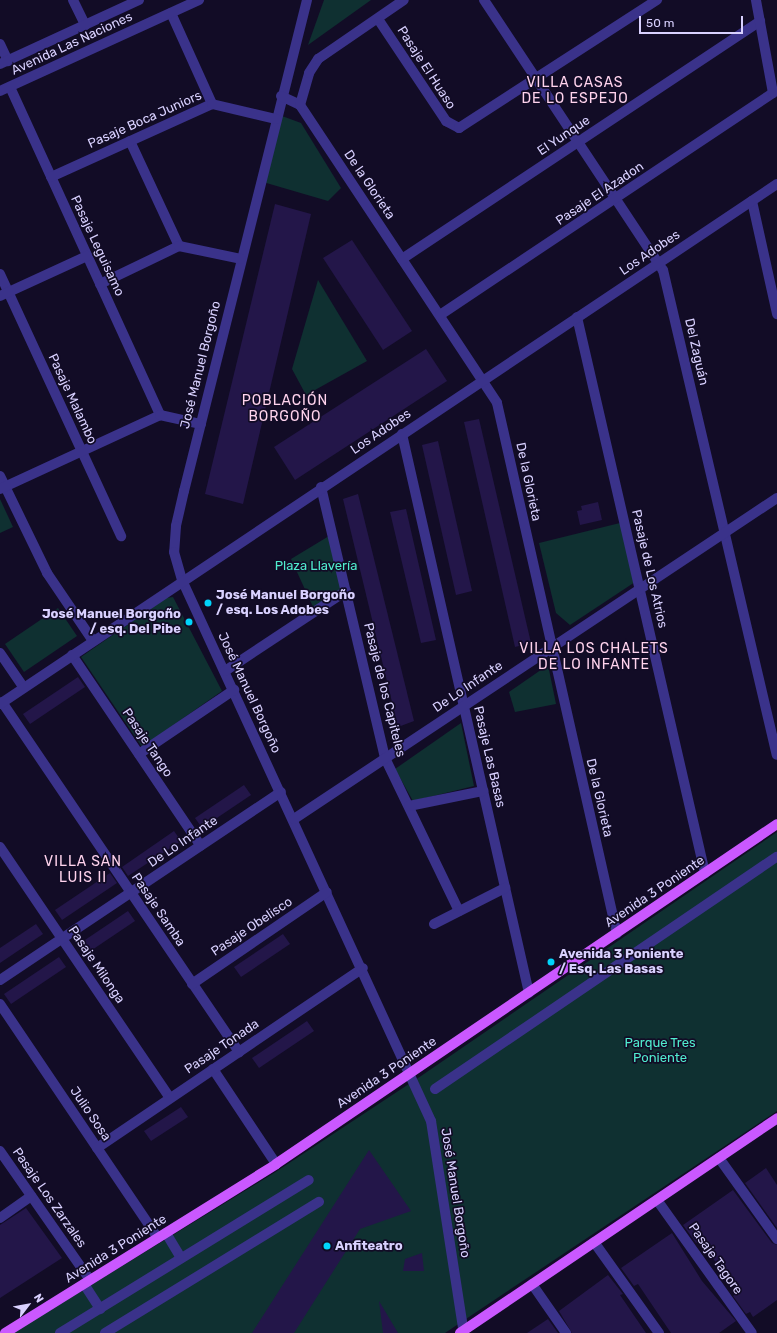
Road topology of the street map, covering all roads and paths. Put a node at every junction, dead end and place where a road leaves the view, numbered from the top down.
1 (74, 0) edge
2 (139, 0) edge
3 (199, 0) edge
4 (306, 0) edge
5 (404, 0) edge
6 (484, 0) edge
7 (657, 0) edge
8 (756, 0) edge
9 (171, 13) junction
10 (378, 19) junction
11 (760, 21) junction
12 (85, 25) junction
13 (0, 44) edge
14 (4, 63) edge
15 (537, 79) junction
16 (5, 89) edge
17 (281, 96) junction
18 (212, 104) junction
19 (300, 105) junction
20 (276, 119) junction
21 (130, 141) junction
22 (579, 142) junction
23 (51, 177) junction
24 (777, 184) edge
25 (617, 198) junction
26 (752, 201) junction
27 (179, 246) junction
28 (87, 256) junction
29 (241, 259) junction
30 (402, 259) junction
31 (660, 262) junction
32 (0, 274) edge
33 (100, 284) junction
34 (4, 294) edge
35 (777, 314) edge
36 (440, 315) junction
37 (577, 317) junction
38 (483, 380) junction
39 (160, 416) junction
40 (201, 424) junction
41 (402, 434) junction
42 (82, 452) junction
43 (0, 476) edge
44 (322, 487) junction
45 (2, 488) edge
46 (777, 498) edge
47 (725, 533) junction
48 (121, 536) dead end
49 (182, 580) junction
50 (640, 589) junction
51 (346, 591) junction
52 (94, 641) junction
53 (551, 648) junction
54 (0, 652) edge
55 (72, 655) junction
56 (225, 671) junction
57 (24, 688) junction
58 (234, 690) junction
59 (1, 703) edge
60 (464, 706) junction
61 (138, 754) junction
62 (777, 755) edge
63 (385, 758) junction
64 (483, 791) junction
65 (281, 792) junction
66 (408, 806) junction
67 (294, 819) junction
68 (777, 824) edge
69 (201, 846) junction
70 (0, 847) edge
71 (777, 857) edge
72 (705, 873) junction
73 (506, 888) junction
74 (131, 892) junction
75 (327, 892) junction
76 (459, 911) junction
77 (434, 924) dead end
78 (617, 934) junction
79 (62, 938) junction
80 (362, 968) junction
81 (0, 980) edge
82 (192, 984) junction
83 (529, 993) junction
84 (0, 1004) edge
85 (239, 1052) junction
86 (213, 1069) junction
87 (411, 1073) junction
88 (435, 1088) dead end
89 (170, 1098) junction
90 (777, 1118) edge
91 (97, 1148) junction
92 (0, 1151) edge
93 (720, 1158) junction
94 (276, 1164) junction
95 (309, 1180) dead end
96 (31, 1196) junction
97 (657, 1200) junction
98 (319, 1202) dead end
99 (0, 1218) edge
100 (162, 1236) junction
101 (777, 1239) edge
102 (594, 1242) junction
103 (181, 1258) junction
104 (87, 1282) junction
105 (532, 1284) junction
106 (100, 1309) junction
107 (462, 1332) edge
108 (4, 1333) edge
109 (60, 1333) edge
110 (105, 1333) edge
111 (566, 1333) edge
112 (659, 1333) edge
113 (752, 1333) edge

1 - 12 street
2 - 12 street, Avenida Las Naciones
3 - 9 street, Avenida Las Naciones
4 - 17 street, José Manuel Borgoño
5 - 10 street
6 - 15 street, Del Zaguán
7 - 15 street
8 - 11 street
9 - 16 street, Avenida Las Naciones
9 - 18 street
10 - 15 street, Pasaje El Huaso
10 - 19 street
11 - 22 street, El Yunque
11 - 25 street, Pasaje El Azadon
12 - 14 street, Avenida Las Naciones
13 - 14 street
15 - 22 street, Del Zaguán
16 - 23 street, Pasaje Leguisamo
17 - 19 street
17 - 20 street, José Manuel Borgoño
18 - 20 street, Pasaje Boca Juniors
18 - 21 street, Pasaje Boca Juniors
19 - 30 street, De la Glorieta
20 - 29 street, José Manuel Borgoño
21 - 23 street, Pasaje Boca Juniors
21 - 27 street
22 - 25 street, Del Zaguán
22 - 30 street, El Yunque
23 - 28 street, Pasaje Leguisamo
24 - 26 street, Los Adobes
25 - 31 street, Del Zaguán
25 - 36 street, Pasaje El Azadon
26 - 31 street, Los Adobes
26 - 35 street
27 - 29 street
27 - 33 street
28 - 33 street, Pasaje Leguisamo
28 - 34 street
29 - 40 street, José Manuel Borgoño
30 - 36 street, De la Glorieta
31 - 37 street, Los Adobes
31 - 47 street, Del Zaguán
32 - 34 street, Pasaje Malambo
33 - 39 street, Pasaje Leguisamo
34 - 42 street, Pasaje Malambo
36 - 38 street, De la Glorieta
37 - 38 street, Los Adobes
37 - 50 street, Pasaje de Los Atrios
38 - 41 street, Los Adobes
38 - 53 street, De la Glorieta
39 - 40 street
39 - 42 street
40 - 49 street, José Manuel Borgoño
41 - 44 street, Los Adobes
41 - 60 street, Pasaje Las Basas
42 - 45 street
42 - 48 street, Pasaje Malambo
43 - 45 street
44 - 49 street, Los Adobes
44 - 51 street, Pasaje de los Capiteles
45 - 52 street
46 - 47 street, De Lo Infante
47 - 50 street, De Lo Infante
47 - 62 street, Del Zaguán
49 - 52 street, Los Adobes
49 - 56 street, José Manuel Borgoño
50 - 53 street, De Lo Infante
50 - 72 street, Pasaje de Los Atrios
51 - 56 street
51 - 63 street, Pasaje de los Capiteles
52 - 55 street, Los Adobes
53 - 60 street, De Lo Infante
53 - 78 street, De la Glorieta
54 - 57 street
55 - 57 street, Los Adobes
55 - 61 street, Pasaje Tango
56 - 58 street, José Manuel Borgoño
57 - 59 street, Los Adobes
58 - 61 street
58 - 65 street, José Manuel Borgoño
59 - 74 street, Pasaje Samba
60 - 63 street, De Lo Infante
60 - 64 street, Pasaje Las Basas
61 - 69 street, Pasaje Tango
63 - 66 street, Pasaje de los Capiteles
63 - 67 street, De Lo Infante
64 - 66 street
64 - 73 street, Pasaje Las Basas
65 - 67 street, José Manuel Borgoño
65 - 69 street, De Lo Infante
66 - 76 street, Pasaje de los Capiteles
67 - 75 street, José Manuel Borgoño
68 - 72 main road, Avenida 3 Poniente
69 - 74 street, De Lo Infante
70 - 79 street, Pasaje Milonga
71 - 88 street
72 - 78 main road, Avenida 3 Poniente
73 - 76 street
73 - 83 street, Pasaje Las Basas
74 - 79 street, De Lo Infante
74 - 82 street, Pasaje Samba
75 - 80 street, José Manuel Borgoño
75 - 82 street, Pasaje Obelisco
76 - 77 street
78 - 83 main road, Avenida 3 Poniente
79 - 81 street, De Lo Infante
79 - 89 street, Pasaje Milonga
80 - 85 street, Pasaje Tonada
80 - 87 street, José Manuel Borgoño
82 - 85 street, Pasaje Samba
83 - 87 main road, Avenida 3 Poniente
84 - 91 street, Julio Sosa
85 - 86 street, Pasaje Tonada
86 - 89 street, Pasaje Tonada
86 - 94 street
87 - 94 main road, Avenida 3 Poniente
87 - 107 street, José Manuel Borgoño
89 - 91 street, Pasaje Tonada
90 - 93 main road
91 - 100 street, Julio Sosa
92 - 96 street, Pasaje Los Zarzales
93 - 97 main road
93 - 101 street
94 - 100 main road, Avenida 3 Poniente
95 - 103 street
96 - 99 street
96 - 104 street, Pasaje Los Zarzales
97 - 102 main road
97 - 113 street, Pasaje Tagore
98 - 110 street
100 - 103 street, Julio Sosa
100 - 104 main road, Avenida 3 Poniente
102 - 105 main road
102 - 112 street
103 - 106 street
104 - 106 street, Pasaje Los Zarzales
104 - 108 main road, Avenida 3 Poniente
105 - 107 main road
105 - 111 street
106 - 109 street

